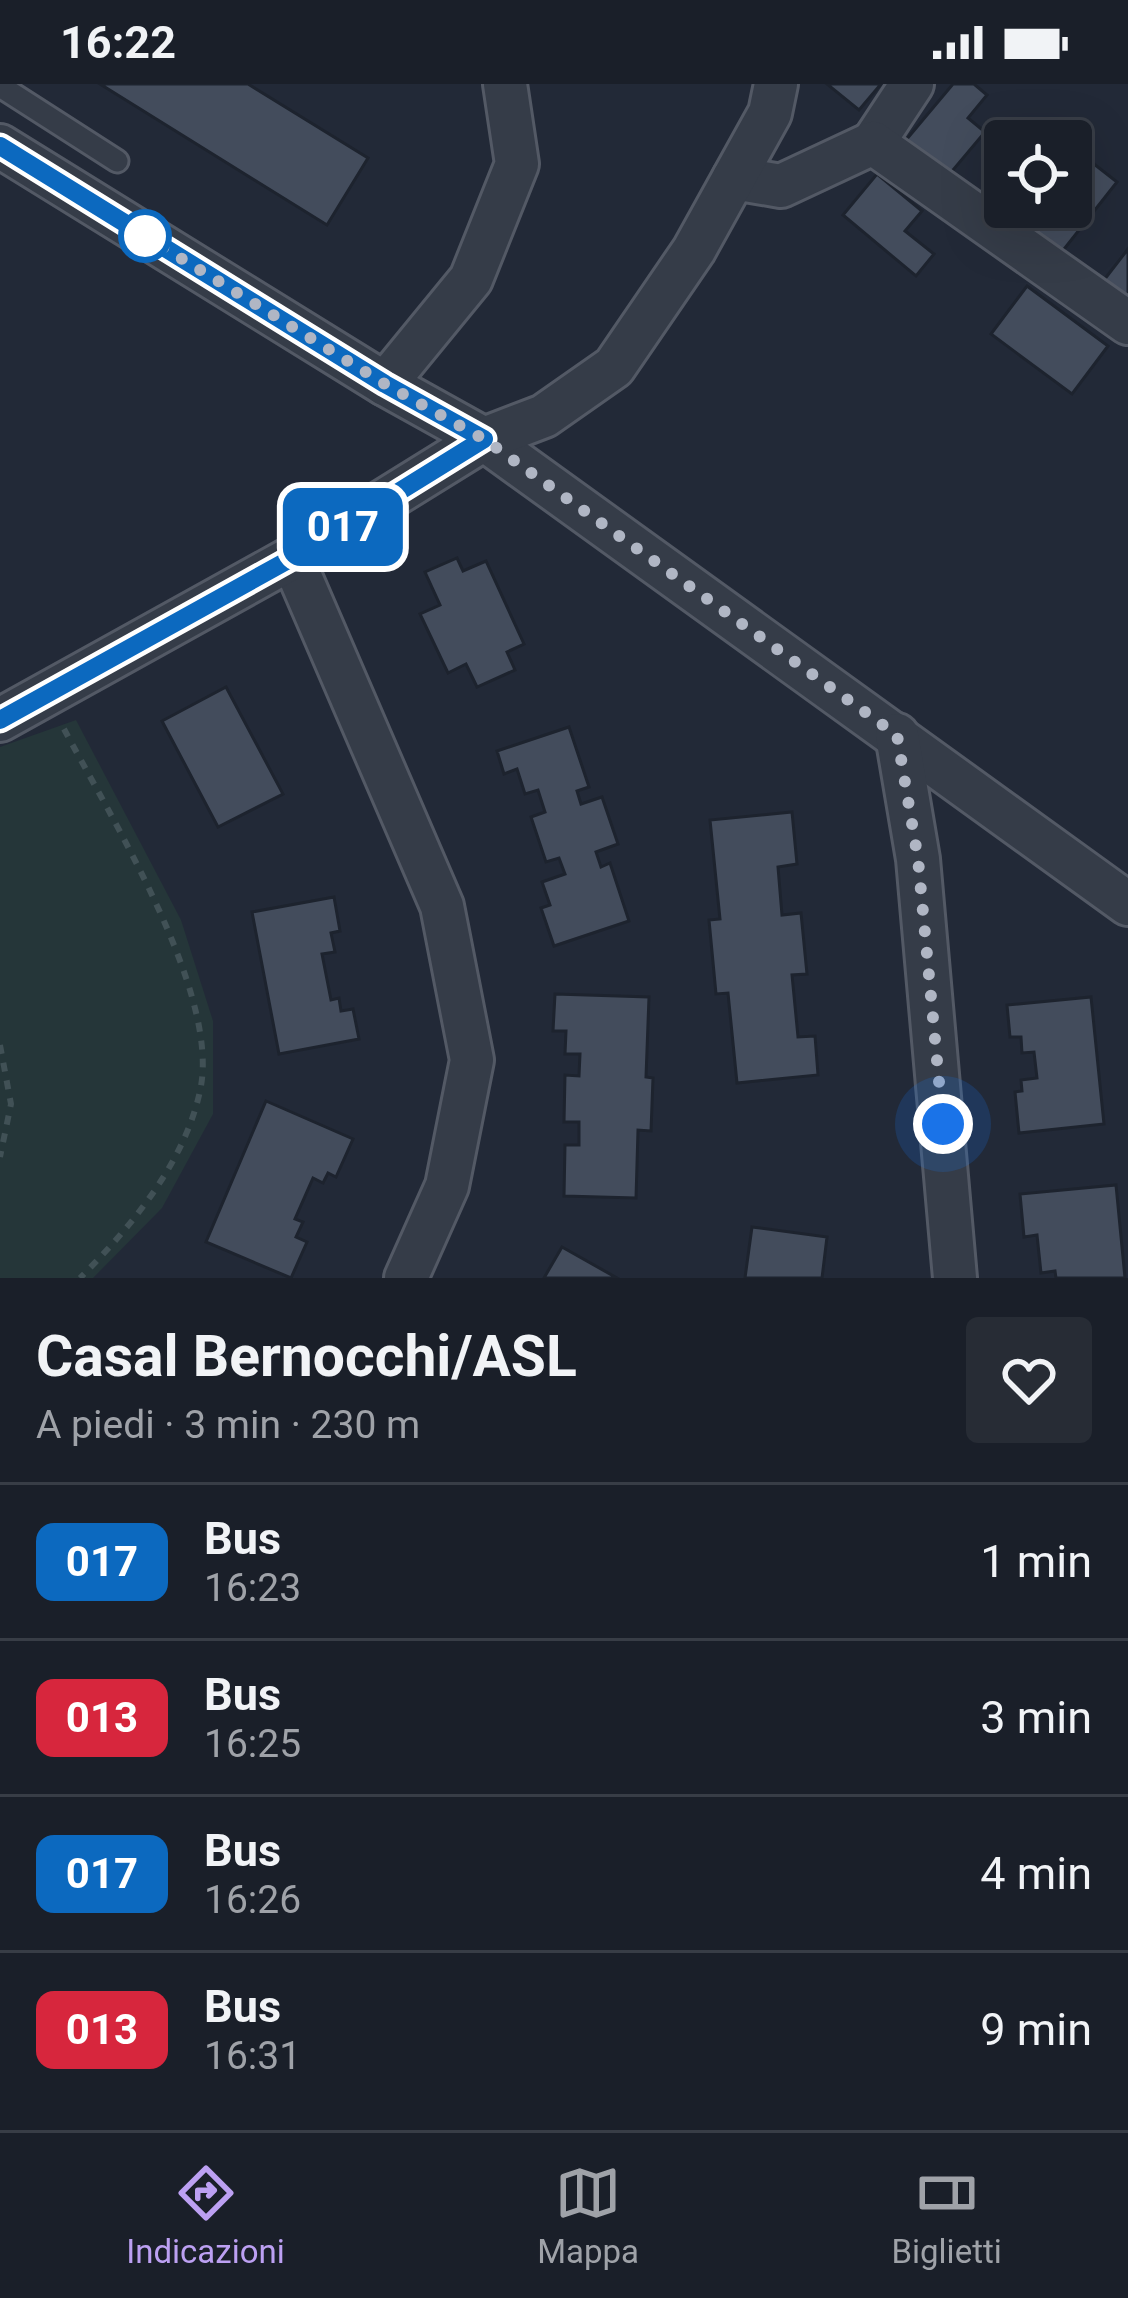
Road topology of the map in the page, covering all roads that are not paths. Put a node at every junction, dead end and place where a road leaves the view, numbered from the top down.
1 (505, 84) edge
2 (776, 84) edge
3 (912, 84) edge
4 (0, 86) edge
5 (873, 143) junction
6 (0, 146) edge
7 (117, 161) dead end
8 (734, 178) junction
9 (1128, 322) edge
10 (385, 384) junction
11 (484, 439) junction
12 (292, 558) junction
13 (0, 720) edge
14 (897, 735) junction
15 (1128, 904) edge
16 (406, 1278) edge
17 (955, 1278) edge

1 - 10 street
2 - 8 street
3 - 5 street
4 - 7 lane
5 - 8 street
5 - 9 street
6 - 10 street
8 - 11 street
10 - 11 street
11 - 12 street
11 - 14 street
12 - 13 street
12 - 16 street
14 - 15 street
14 - 17 street

